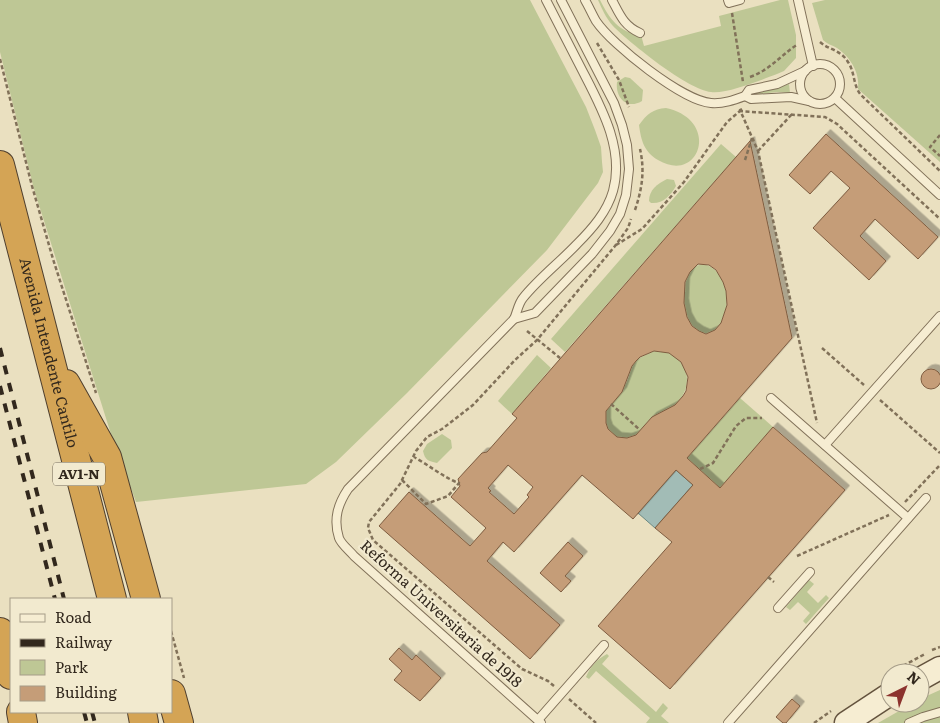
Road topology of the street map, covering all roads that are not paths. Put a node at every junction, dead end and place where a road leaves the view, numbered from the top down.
1 (546, 0) edge
2 (562, 0) edge
3 (585, 0) edge
4 (612, 0) edge
5 (740, 0) edge
6 (798, 0) edge
7 (729, 1) edge
8 (640, 33) dead end
9 (813, 66) junction
10 (805, 71) junction
11 (745, 96) junction
12 (835, 98) junction
13 (809, 101) junction
14 (0, 165) edge
15 (940, 195) edge
16 (940, 316) edge
17 (514, 319) junction
18 (46, 349) junction
19 (771, 398) dead end
20 (825, 445) junction
21 (926, 498) dead end
22 (908, 518) junction
23 (810, 572) dead end
24 (112, 598) edge
25 (146, 598) edge
26 (778, 608) dead end
27 (0, 632) edge
28 (604, 645) dead end
29 (10, 671) edge
30 (172, 698) edge
31 (880, 701) edge
32 (940, 712) edge
33 (540, 722) edge
34 (179, 723) edge
35 (728, 723) edge
36 (846, 723) edge
37 (909, 723) edge

1 - 17 lane, Reforma Universitaria de 1918
2 - 17 lane, Reforma Universitaria de 1918
3 - 11 lane
4 - 8 lane
5 - 7 lane
6 - 9 lane
9 - 10 lane
9 - 12 lane
10 - 11 lane
10 - 13 lane
11 - 13 lane
12 - 13 lane
12 - 15 lane
14 - 18 highway, Avenida Intendente Cantilo / AV1-N
16 - 20 lane
17 - 33 lane, Reforma Universitaria de 1918
18 - 24 highway, Avenida Intendente Cantilo / AV1-N
18 - 25 highway
19 - 20 lane
20 - 22 lane
21 - 22 lane
22 - 35 lane
23 - 26 lane
27 - 29 highway
28 - 33 lane
30 - 34 highway
31 - 36 main road
32 - 37 lane

